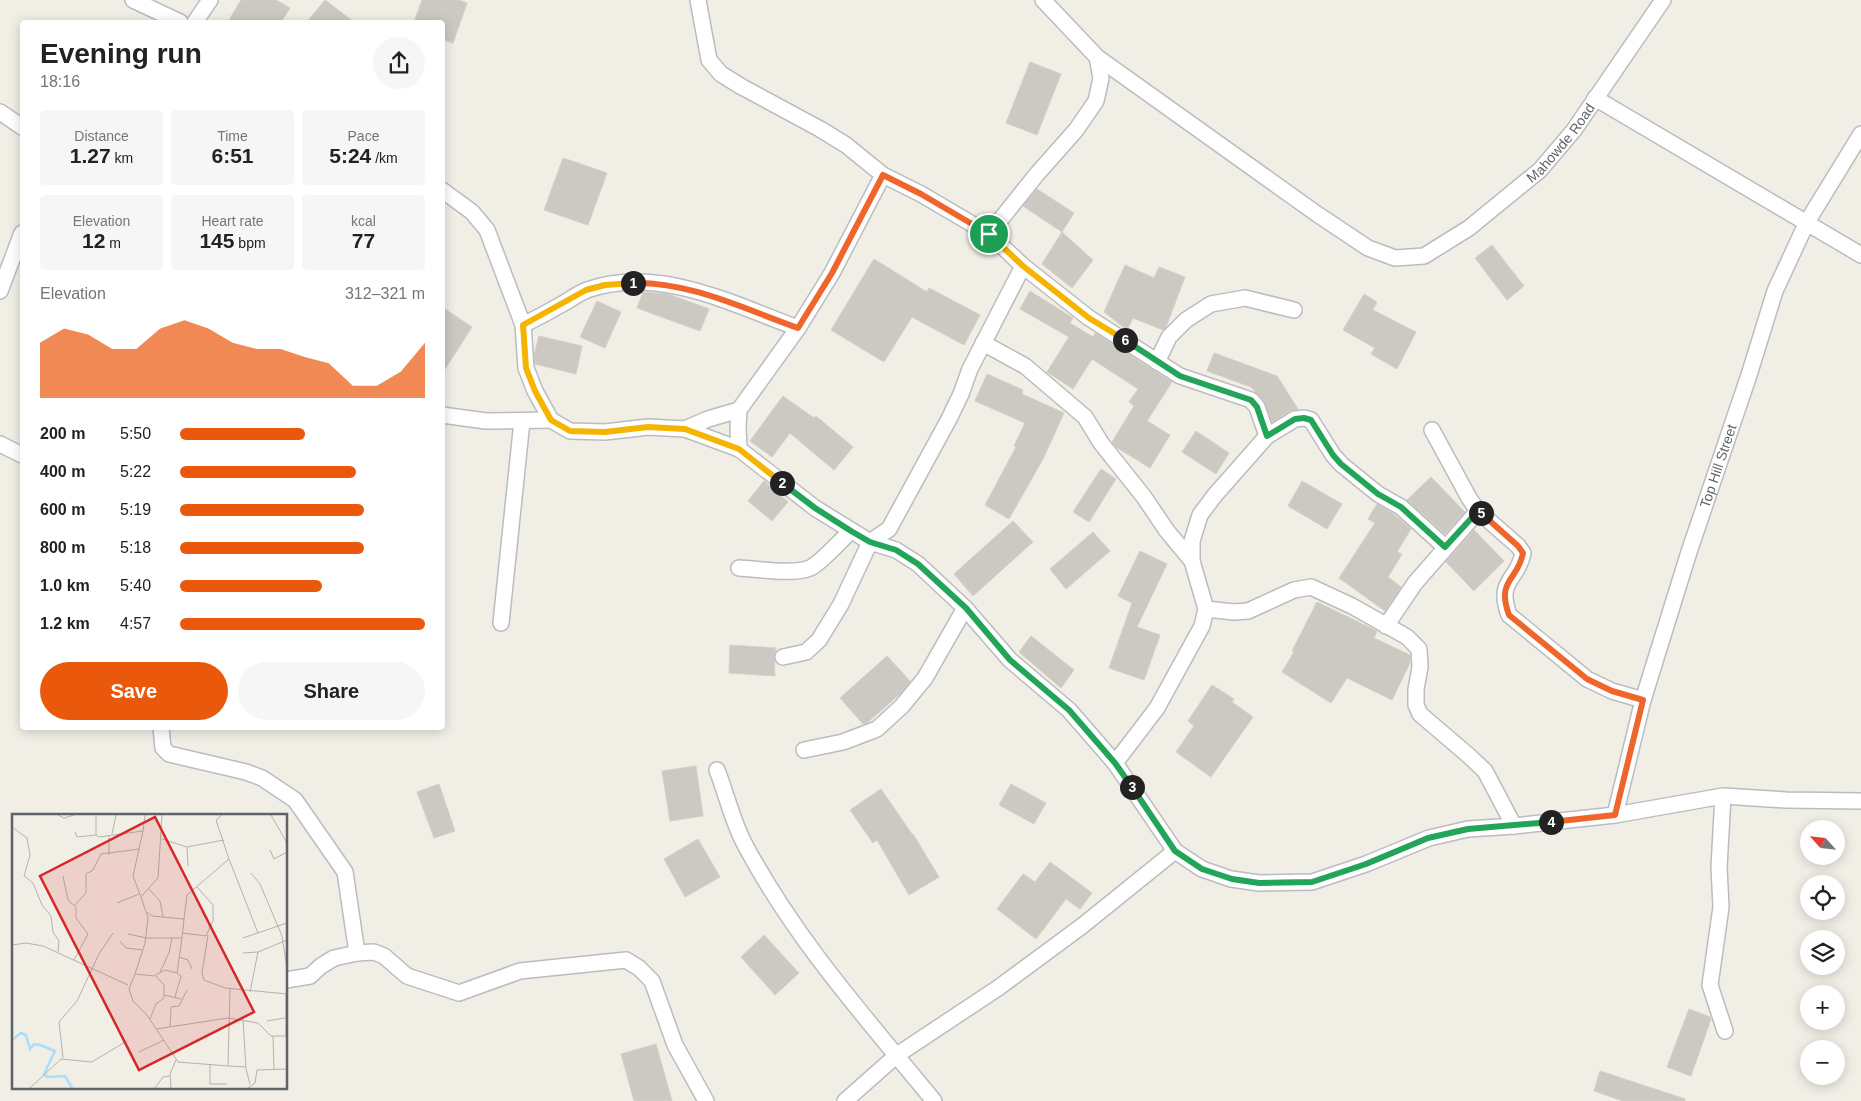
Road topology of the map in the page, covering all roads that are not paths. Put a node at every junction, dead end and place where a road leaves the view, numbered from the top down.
1 (133, 0) edge
2 (210, 0) edge
3 (698, 0) edge
4 (1043, 0) edge
5 (1663, 0) edge
6 (176, 20) edge
7 (196, 20) edge
8 (1098, 57) junction
9 (1595, 98) junction
10 (0, 112) edge
11 (20, 126) edge
12 (1861, 134) edge
13 (883, 175) junction
14 (445, 192) edge
15 (1807, 222) junction
16 (989, 234) junction
17 (20, 238) edge
18 (1861, 255) edge
19 (1023, 266) junction
20 (0, 291) edge
21 (1294, 310) dead end
22 (523, 325) junction
23 (798, 328) junction
24 (983, 343) junction
25 (1157, 362) junction
26 (739, 410) junction
27 (445, 415) edge
28 (551, 420) junction
29 (522, 421) junction
30 (685, 429) junction
31 (1432, 430) dead end
32 (1267, 436) junction
33 (0, 444) edge
34 (739, 449) junction
35 (20, 454) edge
36 (1478, 511) junction
37 (851, 531) junction
38 (870, 542) junction
39 (1445, 547) junction
40 (1192, 562) junction
41 (739, 568) dead end
42 (966, 608) junction
43 (1206, 609) junction
44 (501, 623) dead end
45 (1386, 626) junction
46 (783, 657) dead end
47 (1643, 700) junction
48 (161, 730) edge
49 (804, 750) dead end
50 (1115, 763) junction
51 (717, 770) dead end
52 (1723, 796) junction
53 (1861, 800) edge
54 (1615, 815) junction
55 (1514, 826) junction
56 (1175, 851) junction
57 (357, 953) junction
58 (288, 981) edge
59 (1725, 1031) dead end
60 (897, 1056) junction
61 (706, 1101) edge
62 (845, 1101) edge
63 (934, 1101) edge

1 - 6 street
2 - 7 street
3 - 13 street
4 - 8 street
5 - 9 street, Mahowde Road
8 - 9 street, Mahowde Road
8 - 16 street
9 - 15 street
10 - 11 street
12 - 15 street, Top Hill Street
13 - 16 street
13 - 23 street
14 - 22 street
15 - 18 street
15 - 47 street, Top Hill Street
16 - 19 street
17 - 20 street
19 - 24 street
19 - 25 street
21 - 25 street
22 - 23 street
22 - 28 street
23 - 26 street
24 - 38 street
24 - 40 street
25 - 32 street
26 - 30 street
26 - 34 street
27 - 29 street
28 - 29 street
28 - 30 street
29 - 44 street
30 - 34 street
31 - 36 street
32 - 39 street
32 - 40 street
33 - 35 street
34 - 37 street
36 - 39 street
36 - 47 street
37 - 38 street
37 - 41 street
38 - 42 street
38 - 46 street
39 - 45 street
40 - 43 street
42 - 49 street
42 - 50 street
43 - 45 street
43 - 50 street
45 - 55 street
47 - 54 street, Top Hill Street
48 - 57 street
50 - 56 street
51 - 60 street
52 - 53 street
52 - 54 street
52 - 59 street
54 - 55 street
55 - 56 street
56 - 60 street
57 - 58 street
57 - 61 street
60 - 62 street
60 - 63 street

